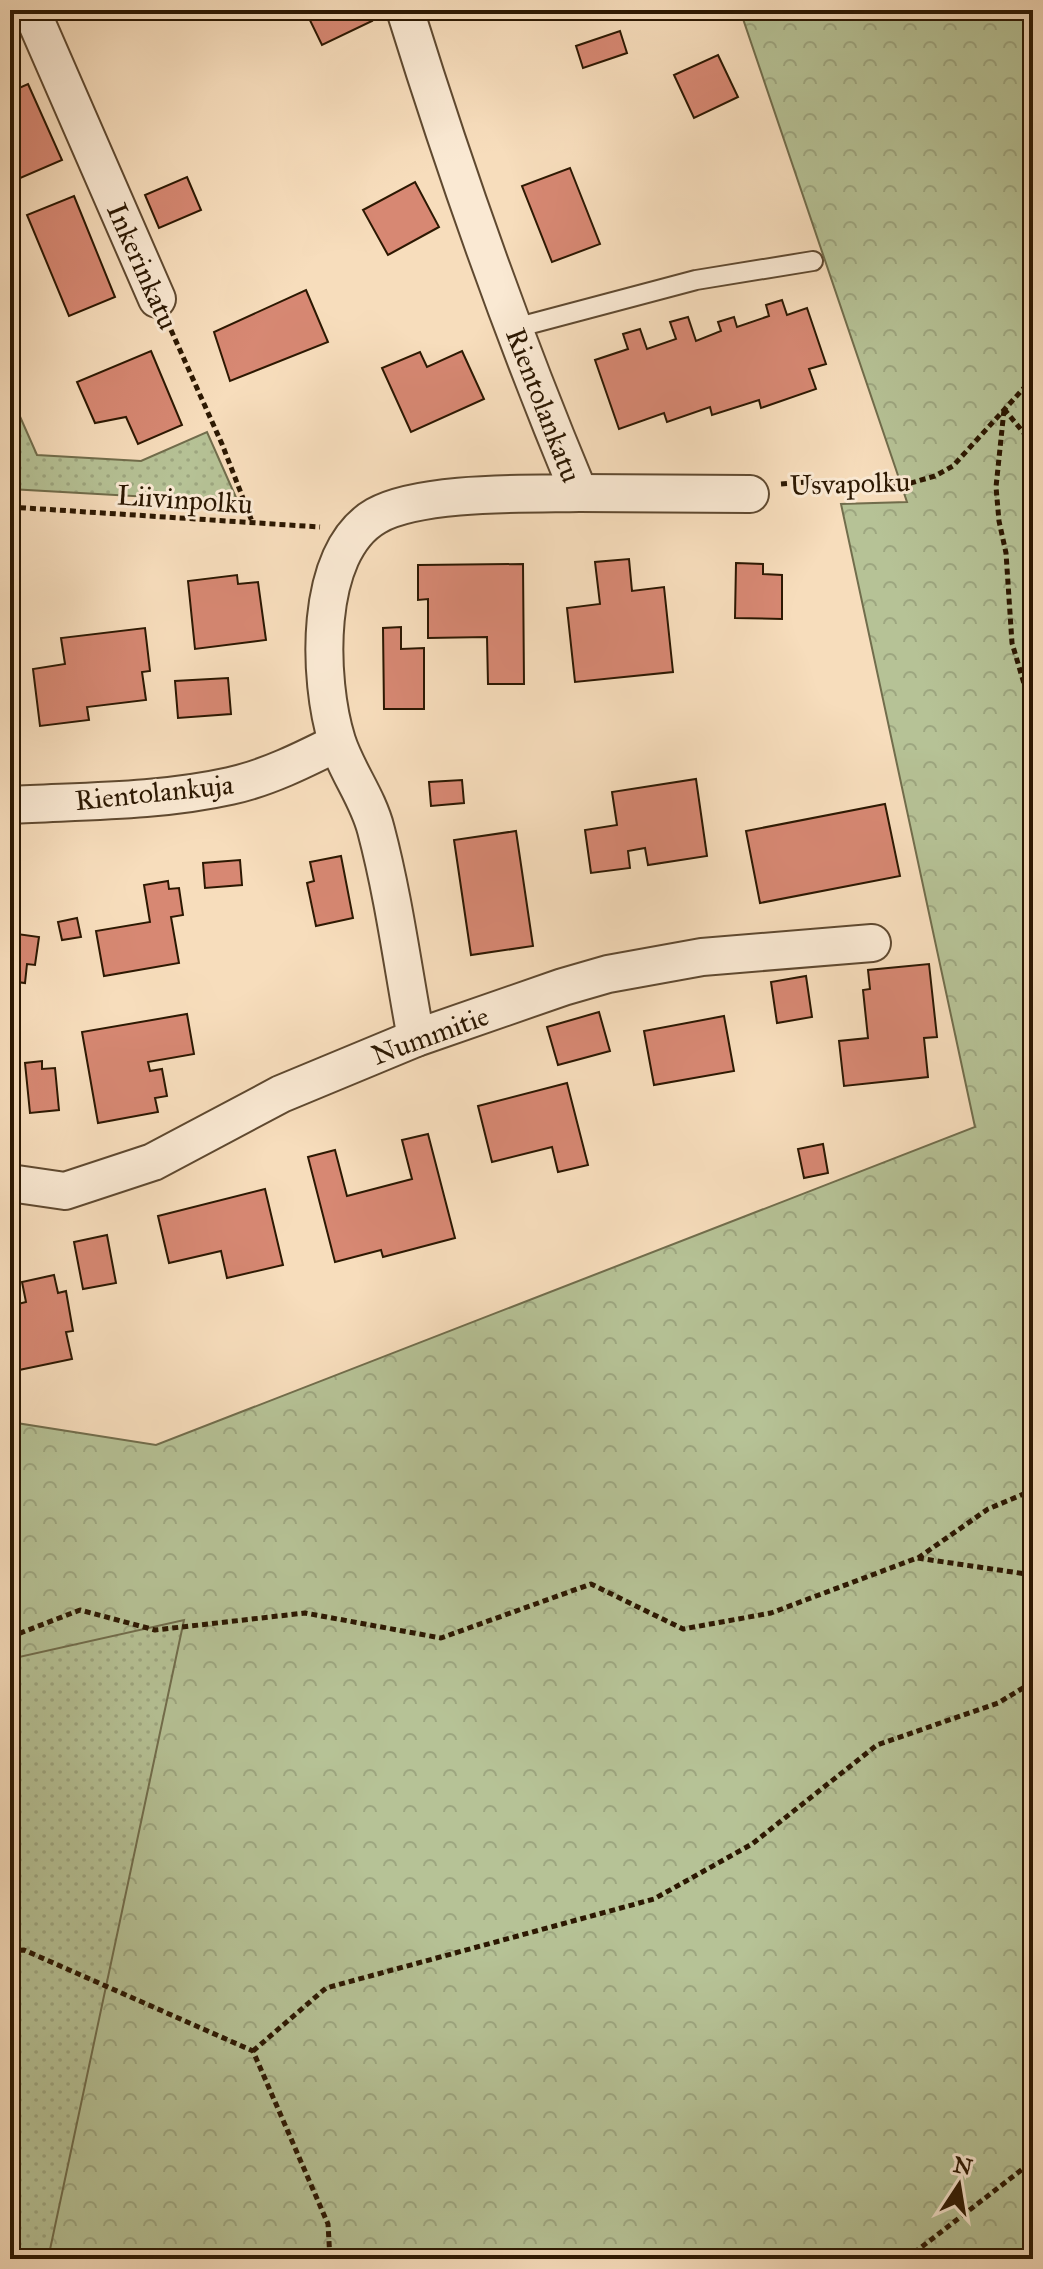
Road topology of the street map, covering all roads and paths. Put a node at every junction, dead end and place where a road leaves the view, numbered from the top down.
1 (31, 10) edge
2 (405, 10) edge
3 (813, 261) dead end
4 (157, 299) joint
5 (515, 328) junction
6 (1033, 378) edge
7 (1004, 409) junction
8 (1033, 444) edge
9 (579, 493) junction
10 (750, 494) joint
11 (10, 507) edge
12 (253, 524) junction
13 (358, 528) junction
14 (1033, 714) edge
15 (337, 743) junction
16 (10, 805) edge
17 (872, 943) dead end
18 (416, 1038) junction
19 (10, 1183) edge
20 (1033, 1490) edge
21 (917, 1558) junction
22 (1033, 1575) edge
23 (10, 1637) edge
24 (1033, 1682) edge
25 (10, 1951) edge
26 (253, 2051) junction
27 (1033, 2161) edge
28 (330, 2259) edge
29 (906, 2259) edge

1 - 4 street, Inkerinkatu
2 - 5 street, Rientolankatu
3 - 5 lane
4 - 12 path, Inkerinkatu
5 - 9 street, Rientolankatu
6 - 7 path, Usvapolku
7 - 8 path
7 - 10 path, Usvapolku
7 - 14 path
9 - 10 street, Usvapolku
9 - 13 street, Rientolankatu
11 - 12 path, Liivinpolku
12 - 13 path, Liivinpolku
13 - 15 street
15 - 16 street, Rientolankuja
15 - 18 street
17 - 18 street, Nummitie
18 - 19 street, Nummitie
20 - 21 path
21 - 22 path
21 - 23 path
24 - 26 path
25 - 26 path
26 - 28 path
27 - 29 path

